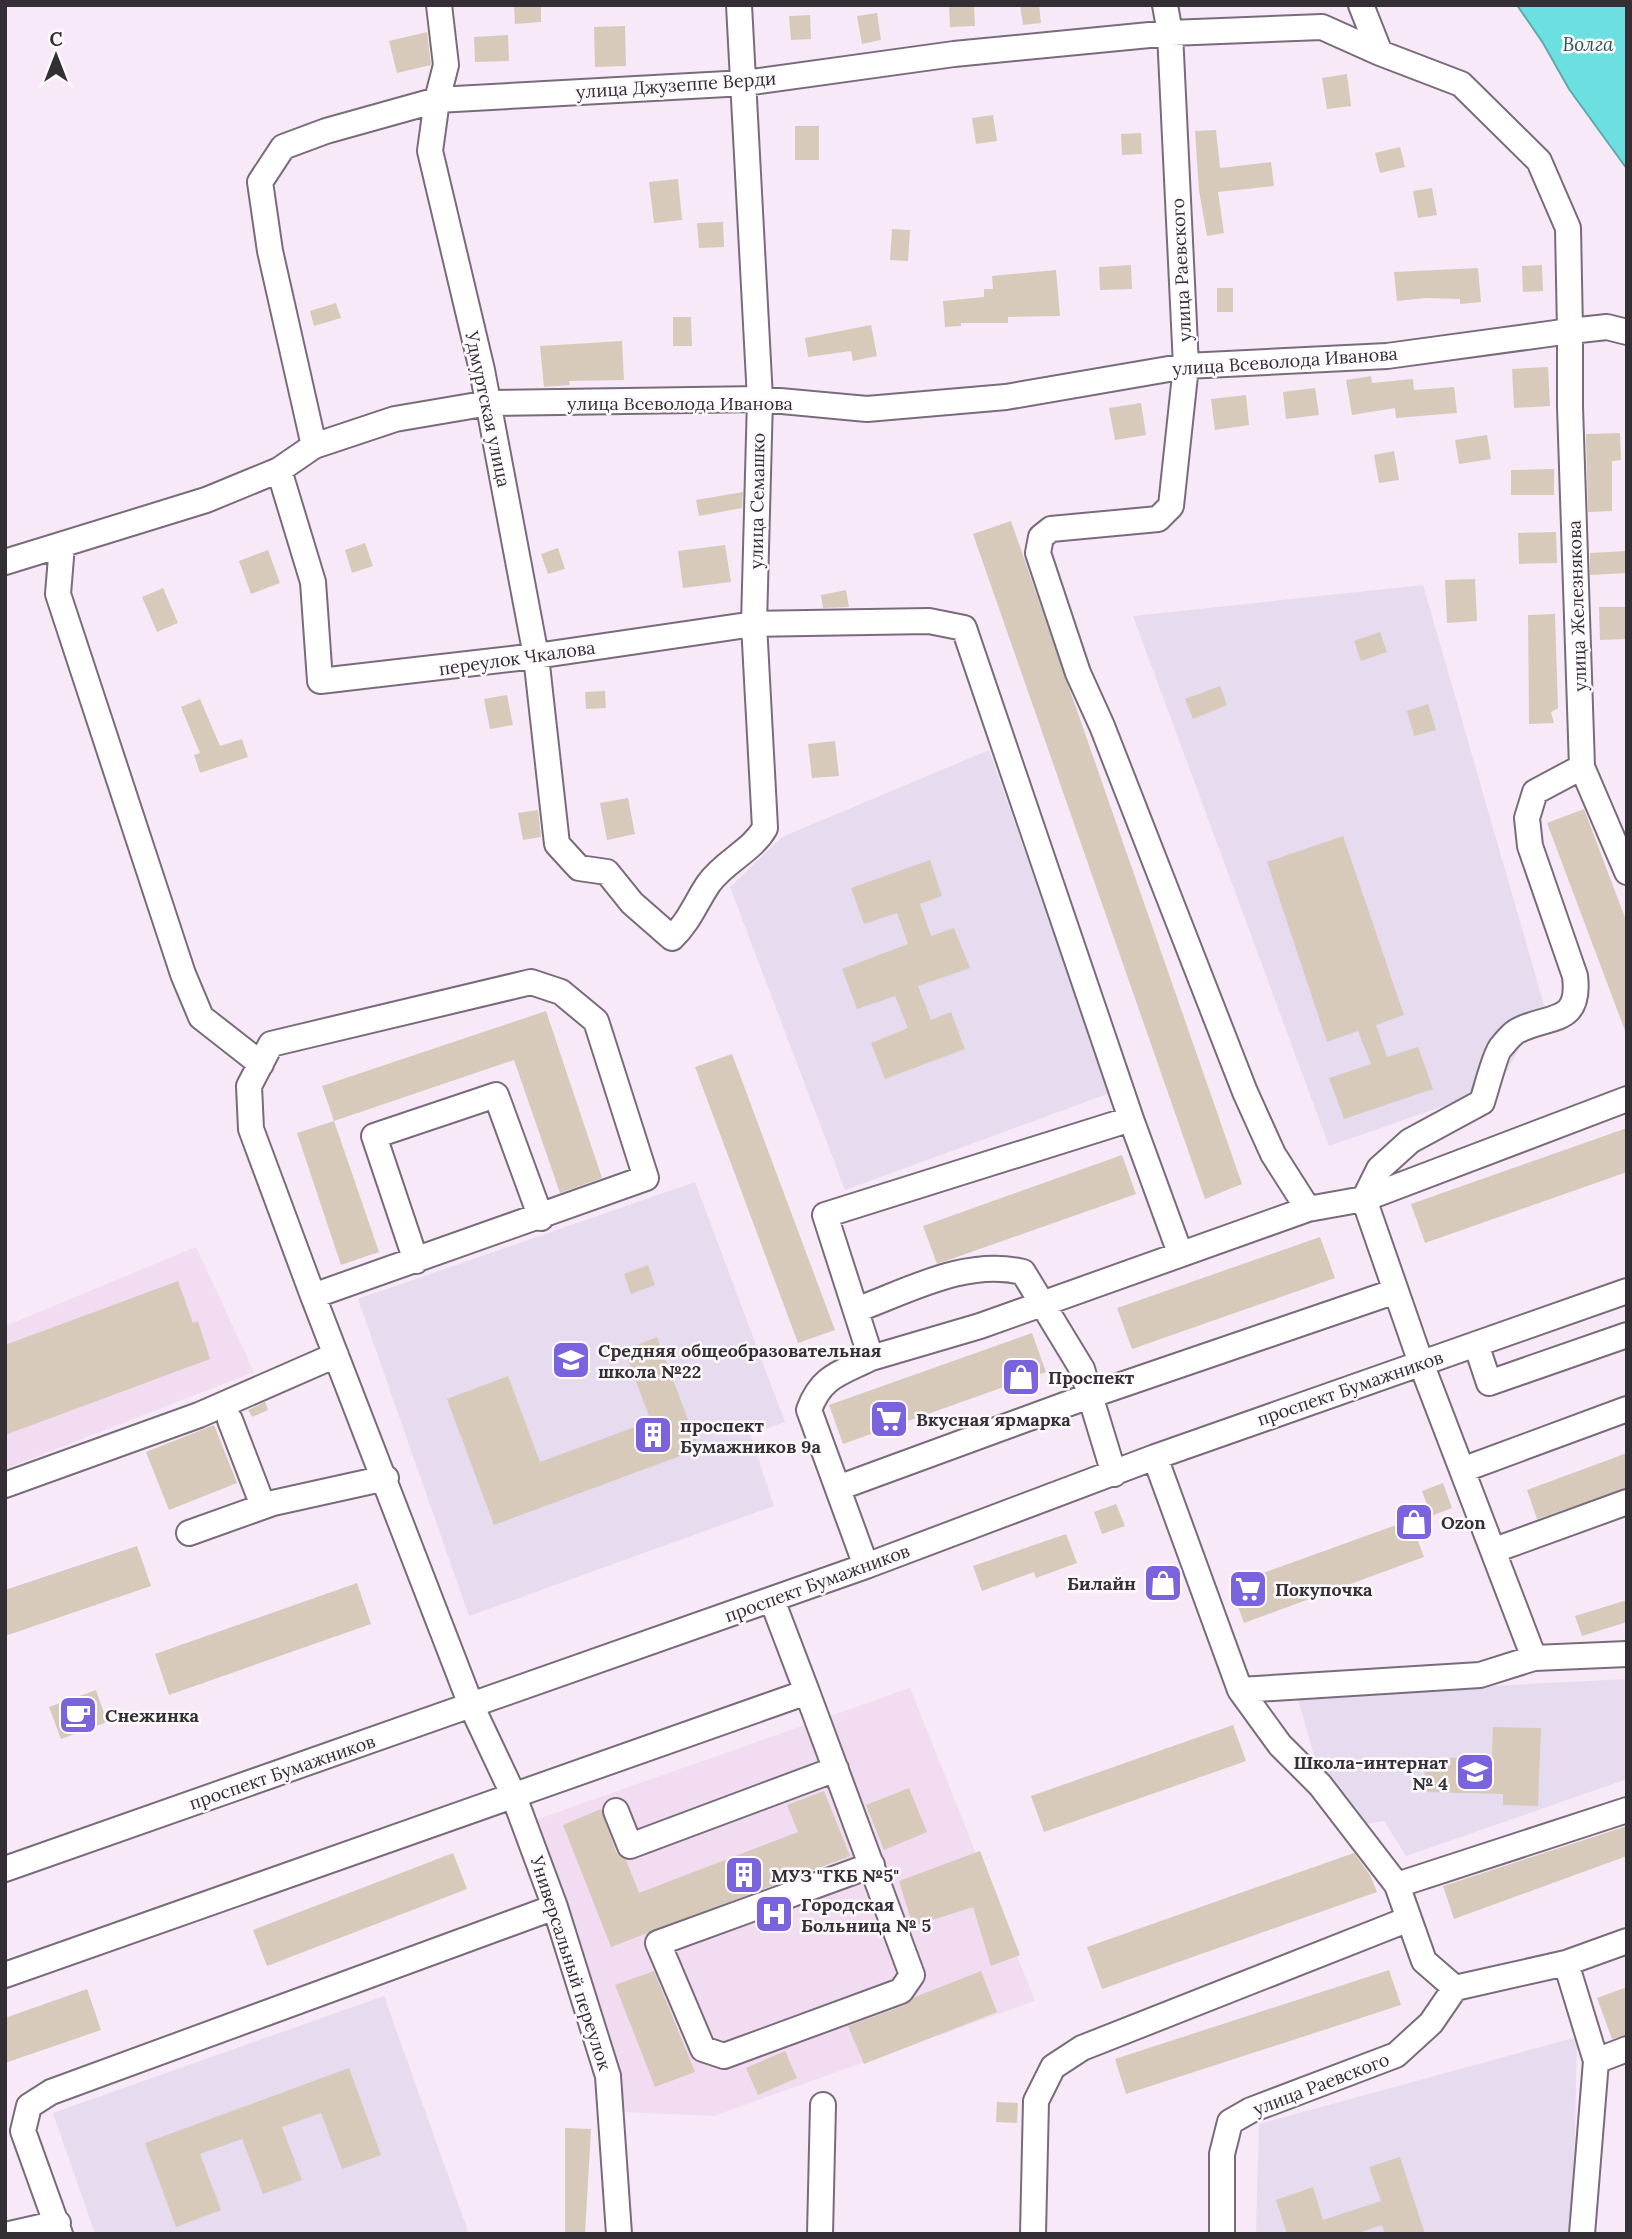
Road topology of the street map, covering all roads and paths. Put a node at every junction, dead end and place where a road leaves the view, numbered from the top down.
1 (439, 5) edge
2 (739, 5) edge
3 (1165, 5) edge
4 (1361, 5) edge
5 (1170, 33) junction
6 (1380, 53) junction
7 (745, 83) junction
8 (436, 100) junction
9 (1570, 331) junction
10 (1627, 332) edge
11 (1186, 366) junction
12 (760, 400) junction
13 (489, 403) junction
14 (314, 446) junction
15 (279, 470) junction
16 (62, 545) junction
17 (5, 562) edge
18 (754, 624) junction
19 (536, 656) junction
20 (1582, 766) junction
21 (765, 828) joint
22 (1624, 861) edge
23 (261, 1064) junction
24 (1627, 1099) edge
25 (1131, 1119) junction
26 (1364, 1199) junction
27 (1308, 1209) junction
28 (541, 1218) junction
29 (1180, 1253) junction
30 (415, 1261) junction
31 (1396, 1291) junction
32 (1627, 1291) edge
33 (313, 1296) junction
34 (1043, 1303) junction
35 (856, 1310) junction
36 (1627, 1335) edge
37 (1476, 1344) junction
38 (337, 1355) junction
39 (871, 1359) junction
40 (1421, 1363) junction
41 (1089, 1396) junction
42 (1627, 1409) edge
43 (230, 1420) dead end
44 (1155, 1457) junction
45 (1462, 1470) junction
46 (1114, 1474) junction
47 (386, 1478) junction
48 (5, 1485) edge
49 (838, 1488) junction
50 (1627, 1502) edge
51 (263, 1506) junction
52 (189, 1533) dead end
53 (1495, 1550) junction
54 (866, 1566) junction
55 (772, 1600) junction
56 (1627, 1654) edge
57 (1534, 1658) junction
58 (1240, 1690) junction
59 (807, 1692) junction
60 (471, 1705) junction
61 (836, 1769) junction
62 (513, 1794) junction
63 (1627, 1810) edge
64 (616, 1811) dead end
65 (872, 1865) junction
66 (5, 1869) edge
67 (1397, 1885) junction
68 (555, 1907) junction
69 (1409, 1919) junction
70 (1627, 1941) edge
71 (1566, 1963) junction
72 (5, 1975) edge
73 (1455, 1988) junction
74 (1627, 2049) edge
75 (1596, 2061) junction
76 (823, 2105) dead end
77 (17, 2109) edge
78 (59, 2229) edge
79 (10, 2234) edge
80 (619, 2234) edge
81 (820, 2234) edge
82 (1032, 2234) edge
83 (1222, 2234) edge
84 (1582, 2234) edge

1 - 8 street, Удмуртская улица
2 - 7 street, улица Семашко
3 - 5 street, улица Раевского
4 - 6 street
5 - 6 street, улица Джузеппе Верди
5 - 7 street, улица Джузеппе Верди
5 - 11 street, улица Раевского
6 - 9 street, улица Железнякова
7 - 8 street, улица Джузеппе Верди
7 - 12 street, улица Семашко
8 - 13 street, Удмуртская улица
8 - 14 street, улица Джузеппе Верди
9 - 10 street, улица Всеволода Иванова
9 - 11 street, улица Всеволода Иванова
9 - 20 street, улица Железнякова
11 - 12 street, улица Всеволода Иванова
11 - 27 street, улица Раевского
12 - 13 street, улица Всеволода Иванова
12 - 18 street, улица Семашко
13 - 14 street, улица Всеволода Иванова
13 - 19 street, Удмуртская улица
14 - 15 street, улица Всеволода Иванова
15 - 16 street, улица Всеволода Иванова
15 - 19 street, переулок Чкалова
16 - 17 street, улица Всеволода Иванова
16 - 23 street
18 - 19 street, переулок Чкалова
18 - 21 street, улица Семашко
18 - 25 street, переулок Чкалова
19 - 21 street, Удмуртская улица
20 - 22 street, улица Железнякова
20 - 26 street
23 - 28 street
23 - 33 street, Универсальный переулок
24 - 26 street
25 - 29 street
25 - 35 street
26 - 27 street
26 - 31 street
27 - 29 street
28 - 30 street
28 - 30 street
29 - 34 street
30 - 33 street
31 - 40 street
31 - 41 street
32 - 37 street, проспект Бумажников
33 - 38 street, Универсальный переулок
34 - 35 street
34 - 39 street
34 - 41 street
35 - 39 street
36 - 37 street
37 - 40 street, проспект Бумажников
38 - 47 street, Универсальный переулок
38 - 48 street
39 - 49 street
40 - 44 street, проспект Бумажников
40 - 45 street
41 - 46 street
41 - 49 street
42 - 45 street
43 - 51 street
44 - 46 street, проспект Бумажников
44 - 58 street
45 - 53 street
46 - 54 street, проспект Бумажников
47 - 51 street
47 - 60 street, Универсальный переулок
49 - 54 street
50 - 53 street
51 - 52 street
53 - 57 street
54 - 55 street, проспект Бумажников
55 - 59 street
55 - 60 street, проспект Бумажников
56 - 57 street
57 - 58 street
58 - 67 street
59 - 61 street
59 - 62 street
60 - 62 street, Универсальный переулок
60 - 66 street, проспект Бумажников
61 - 64 street
61 - 65 street
62 - 68 street, Универсальный переулок
62 - 72 street
63 - 67 street
65 - 65 street
67 - 69 street
68 - 77 street
68 - 80 street, Универсальный переулок
69 - 73 street
69 - 82 street
70 - 71 street
71 - 73 street
71 - 75 street
73 - 83 street, улица Раевского
74 - 75 street
75 - 84 street
76 - 81 street
77 - 78 street
78 - 79 street

